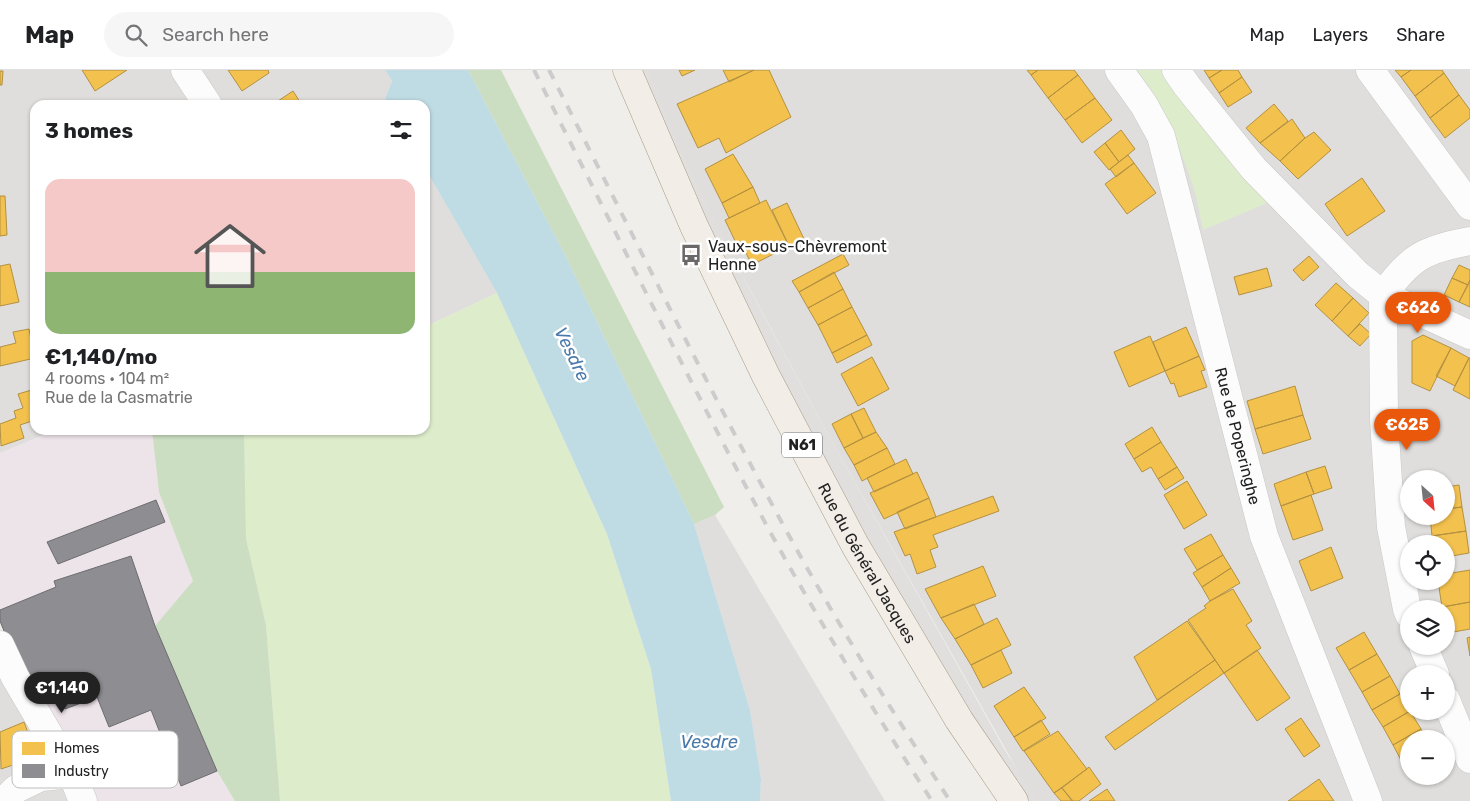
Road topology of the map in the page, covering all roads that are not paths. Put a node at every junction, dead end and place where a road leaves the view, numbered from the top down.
1 (185, 70) edge
2 (627, 70) edge
3 (1119, 70) edge
4 (1176, 70) edge
5 (1370, 70) edge
6 (205, 100) edge
7 (1470, 206) edge
8 (1470, 241) edge
9 (1383, 294) junction
10 (1470, 335) edge
11 (1405, 600) edge
12 (0, 645) edge
13 (1454, 720) edge
14 (47, 731) edge
15 (1470, 759) edge
16 (18, 788) edge
17 (78, 788) edge
18 (4, 801) edge
19 (83, 801) edge
20 (1014, 801) edge
21 (1368, 801) edge

1 - 6 street
2 - 20 main road, Rue du Général Jacques / N61
3 - 21 street, Rue de Poperinghe
4 - 9 street
5 - 7 street
8 - 9 street
9 - 10 street
9 - 11 street
12 - 14 street
13 - 15 street
16 - 18 street
17 - 19 street

